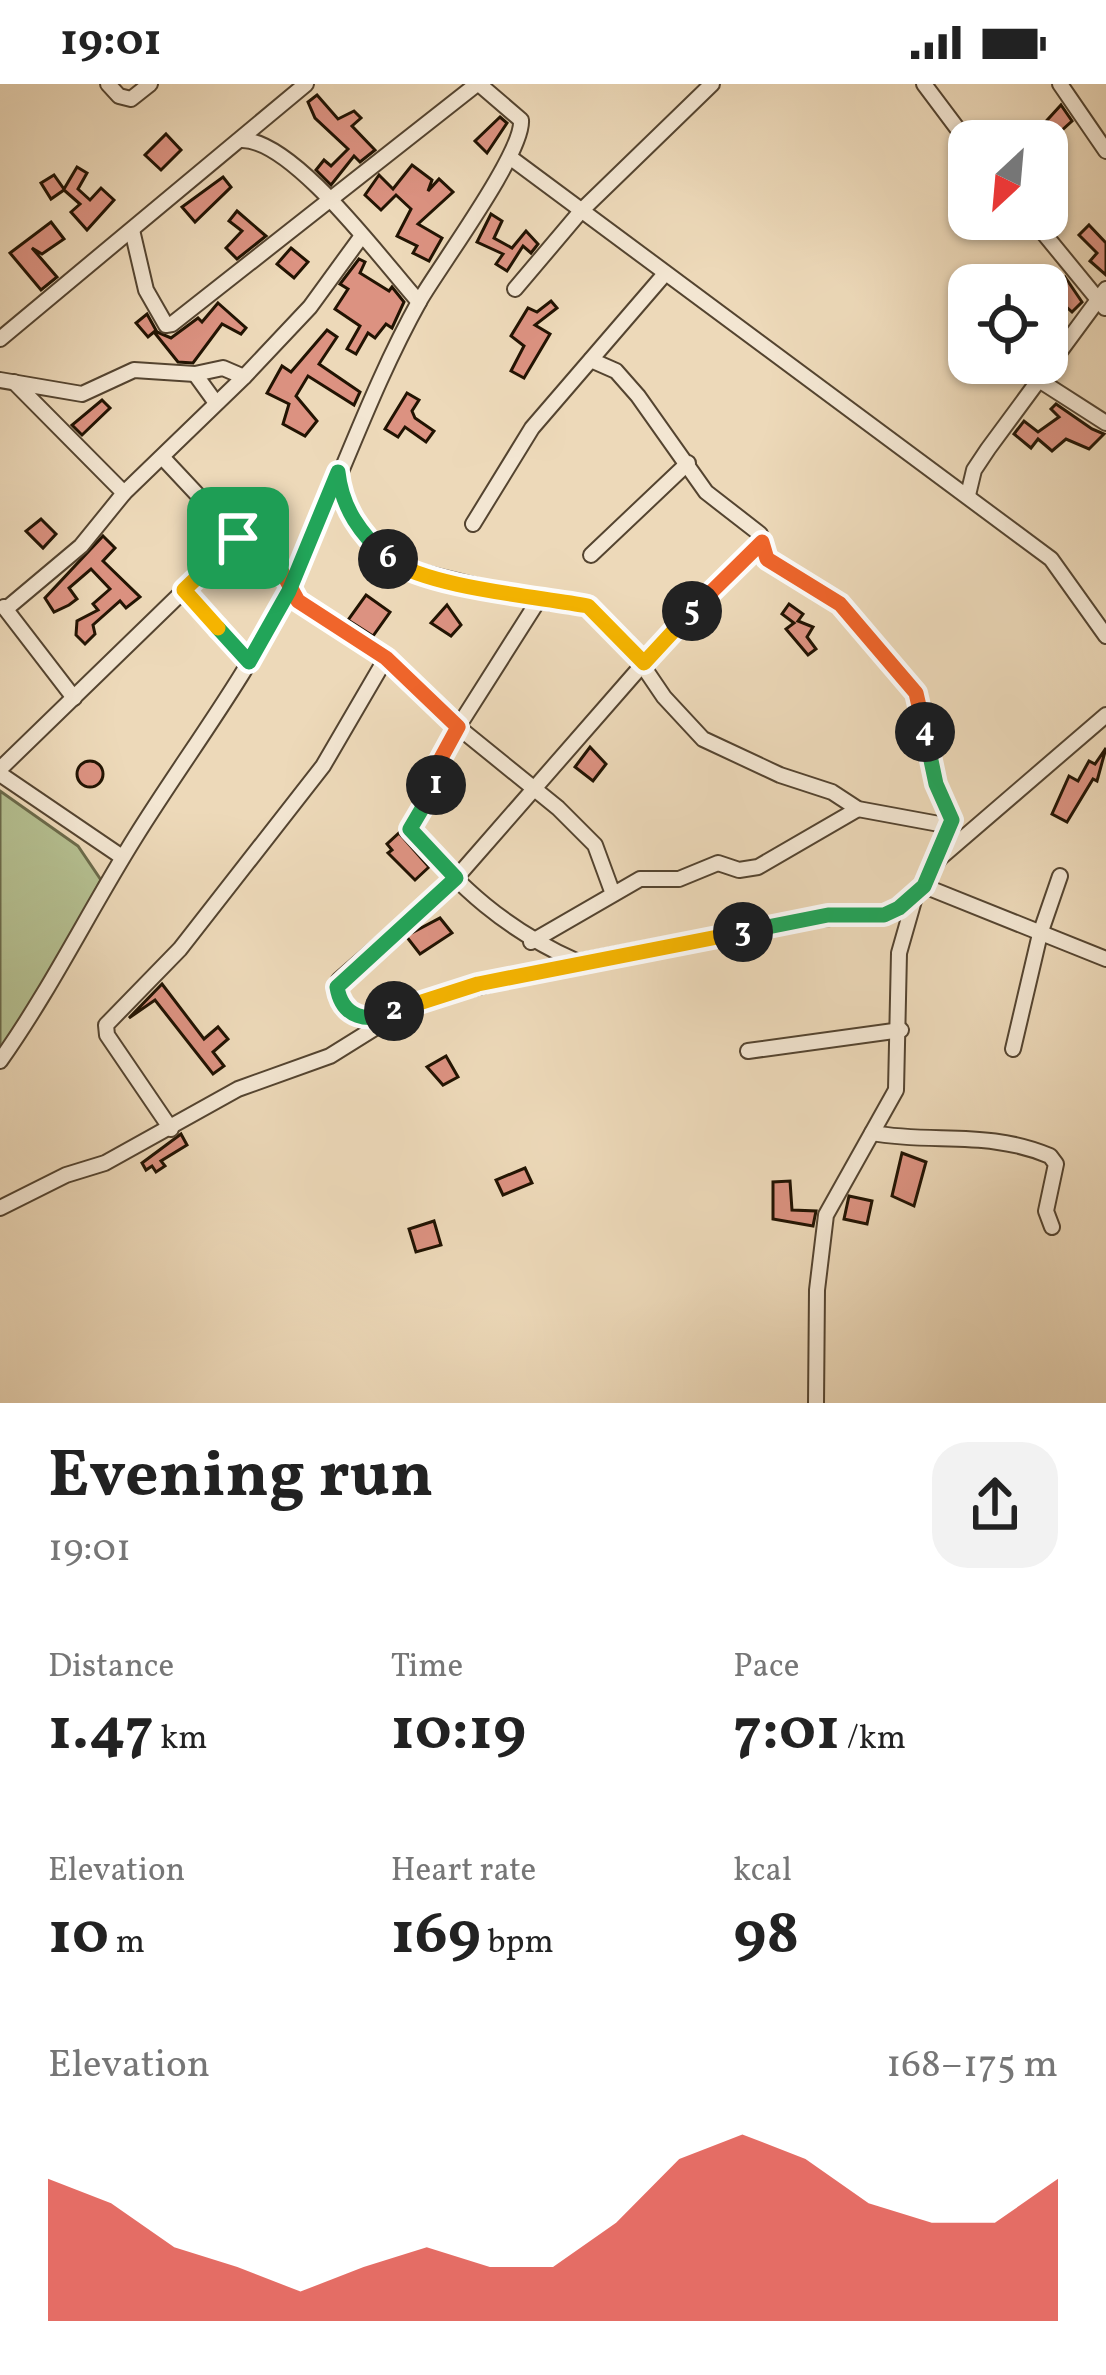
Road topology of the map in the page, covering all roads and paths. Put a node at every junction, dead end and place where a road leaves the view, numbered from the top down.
1 (108, 84) edge
2 (150, 84) edge
3 (306, 84) edge
4 (712, 84) edge
5 (925, 84) edge
6 (1060, 84) edge
7 (473, 85) edge
8 (952, 120) edge
9 (242, 140) junction
10 (1106, 151) edge
11 (511, 158) junction
12 (326, 200) junction
13 (581, 211) junction
14 (132, 230) junction
15 (361, 236) junction
16 (1051, 240) edge
17 (663, 276) junction
18 (515, 290) dead end
19 (1104, 300) edge
20 (419, 302) junction
21 (0, 339) edge
22 (1068, 344) edge
23 (591, 360) junction
24 (195, 374) junction
25 (244, 377) junction
26 (7, 381) edge
27 (1036, 384) edge
28 (1045, 384) edge
29 (216, 403) junction
30 (1106, 423) edge
31 (164, 459) junction
32 (688, 463) junction
33 (338, 472) junction
34 (124, 493) junction
35 (968, 495) junction
36 (473, 524) dead end
37 (238, 538) junction
38 (762, 542) junction
39 (591, 555) dead end
40 (184, 590) junction
41 (289, 591) junction
42 (538, 601) junction
43 (3, 606) edge
44 (1106, 637) edge
45 (386, 658) junction
46 (249, 662) junction
47 (644, 663) junction
48 (74, 698) junction
49 (1106, 715) edge
50 (458, 727) junction
51 (0, 772) edge
52 (536, 787) junction
53 (858, 809) junction
54 (950, 826) junction
55 (122, 857) junction
56 (940, 858) junction
57 (1060, 876) dead end
58 (456, 878) junction
59 (920, 892) junction
60 (613, 894) junction
61 (1040, 934) junction
62 (531, 943) junction
63 (1106, 959) edge
64 (577, 962) junction
65 (406, 1007) junction
66 (901, 1030) junction
67 (1013, 1049) dead end
68 (748, 1051) dead end
69 (0, 1061) edge
70 (171, 1129) junction
71 (872, 1133) junction
72 (0, 1208) edge
73 (1052, 1227) dead end
74 (816, 1403) edge

1 - 2 street
3 - 9 street
4 - 13 street
5 - 8 street
6 - 10 street
7 - 11 street
7 - 12 street
9 - 12 street
9 - 14 street
11 - 13 street
11 - 20 street
12 - 14 street
12 - 15 street
13 - 17 street
13 - 18 street
14 - 21 street
15 - 20 street
15 - 25 street
16 - 19 street
17 - 23 street
17 - 35 street
19 - 22 street
20 - 33 street
23 - 32 street
23 - 36 street
24 - 25 street
24 - 26 street
24 - 29 street
25 - 29 street
26 - 34 street
27 - 35 street
28 - 30 street
29 - 31 street
31 - 34 street
31 - 37 street
32 - 38 street
32 - 39 street
33 - 41 street
33 - 42 street
34 - 43 street
35 - 44 street
37 - 40 street
37 - 41 street
38 - 47 street
38 - 54 street
40 - 46 street
40 - 48 street
41 - 45 street
41 - 46 street
42 - 47 street
42 - 50 street
43 - 48 street
45 - 50 street
45 - 70 street
46 - 55 street
47 - 52 street
47 - 53 street
48 - 51 street
49 - 56 street
50 - 52 street
50 - 58 street
51 - 55 street
52 - 58 street
52 - 60 street
53 - 54 street
53 - 60 street
54 - 56 street
55 - 69 street
56 - 59 street
57 - 61 street
58 - 62 street
58 - 65 street
59 - 61 street
59 - 64 street
59 - 66 street
60 - 62 street
61 - 63 street
61 - 67 street
62 - 64 street
64 - 65 street
65 - 70 street
66 - 68 street
66 - 71 street
70 - 72 street
71 - 73 street
71 - 74 street

